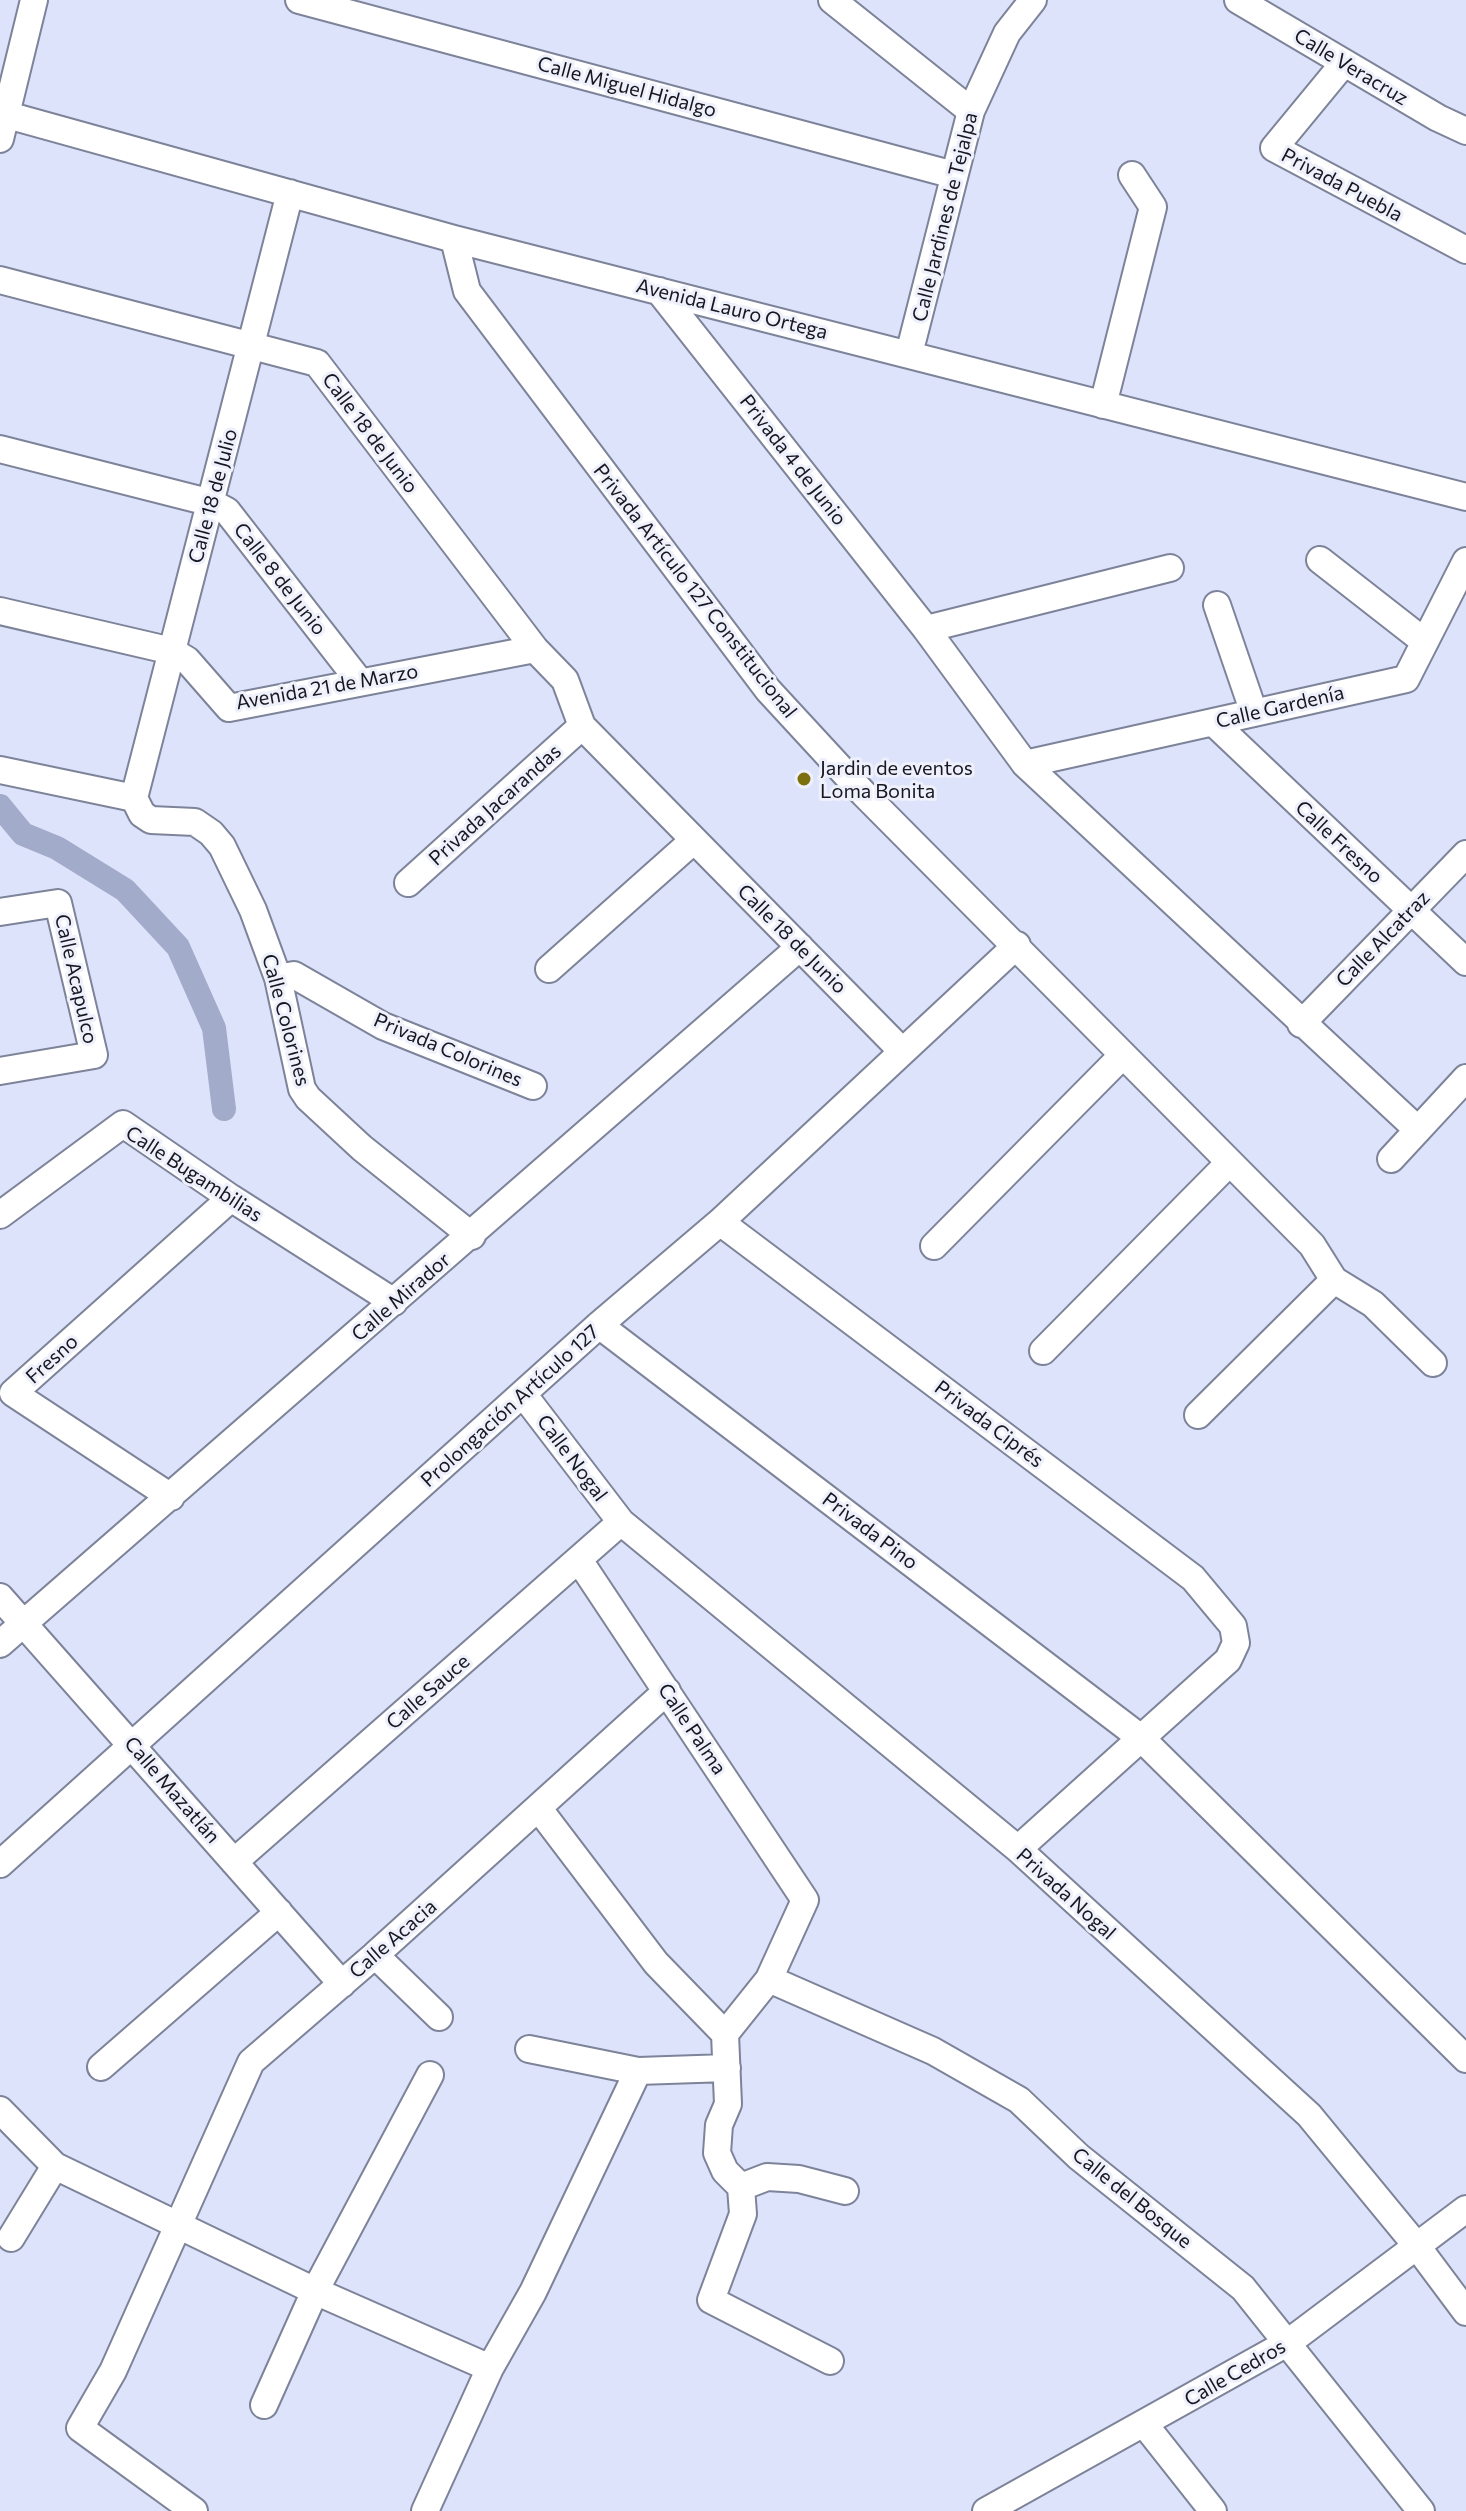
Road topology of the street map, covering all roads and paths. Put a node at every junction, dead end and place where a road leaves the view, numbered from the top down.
1 (34, 0) edge
2 (299, 0) edge
3 (832, 0) edge
4 (1238, 0) edge
5 (1032, 2) edge
6 (1344, 63) junction
7 (971, 111) junction
8 (2, 122) edge
9 (1466, 131) edge
10 (954, 175) junction
11 (1132, 175) dead end
12 (290, 193) junction
13 (454, 239) junction
14 (1466, 250) edge
15 (0, 280) edge
16 (659, 291) junction
17 (253, 346) junction
18 (909, 354) junction
19 (1103, 405) junction
20 (0, 449) edge
21 (1466, 497) edge
22 (212, 503) junction
23 (1320, 560) dead end
24 (1466, 561) edge
25 (1170, 568) dead end
26 (1217, 605) dead end
27 (0, 611) edge
28 (926, 629) junction
29 (1425, 642) junction
30 (535, 649) junction
31 (172, 651) junction
32 (360, 682) junction
33 (1254, 713) junction
34 (1213, 722) junction
35 (582, 726) junction
36 (1025, 764) junction
37 (0, 770) edge
38 (134, 798) junction
39 (694, 840) junction
40 (1466, 854) edge
41 (408, 883) dead end
42 (1412, 910) junction
43 (0, 912) edge
44 (1017, 945) junction
45 (800, 947) junction
46 (1466, 962) edge
47 (549, 969) dead end
48 (278, 978) junction
49 (1301, 1024) junction
50 (901, 1050) junction
51 (1122, 1056) junction
52 (0, 1071) edge
53 (1466, 1078) edge
54 (533, 1086) dead end
55 (1418, 1130) junction
56 (1391, 1159) dead end
57 (1229, 1163) junction
58 (231, 1198) junction
59 (0, 1215) edge
60 (720, 1222) junction
61 (472, 1236) junction
62 (934, 1246) dead end
63 (1334, 1280) junction
64 (394, 1302) junction
65 (599, 1325) junction
66 (1043, 1351) dead end
67 (1433, 1363) dead end
68 (523, 1394) junction
69 (1198, 1415) dead end
70 (171, 1497) junction
71 (621, 1522) junction
72 (579, 1560) junction
73 (0, 1597) edge
74 (23, 1623) junction
75 (0, 1644) edge
76 (667, 1691) junction
77 (1141, 1738) junction
78 (133, 1744) junction
79 (539, 1809) junction
80 (1018, 1849) junction
81 (234, 1862) junction
82 (0, 1864) edge
83 (279, 1912) junction
84 (375, 1955) junction
85 (769, 1979) junction
86 (342, 1984) junction
87 (439, 2017) dead end
88 (725, 2034) junction
89 (529, 2049) dead end
90 (1466, 2059) edge
91 (101, 2067) dead end
92 (727, 2068) junction
93 (638, 2071) junction
94 (430, 2075) dead end
95 (0, 2110) edge
96 (55, 2166) junction
97 (741, 2187) junction
98 (845, 2191) dead end
99 (1466, 2209) edge
100 (175, 2226) junction
101 (11, 2238) dead end
102 (1416, 2245) junction
103 (315, 2291) junction
104 (1466, 2312) edge
105 (1289, 2342) junction
106 (830, 2361) dead end
107 (490, 2368) junction
108 (264, 2405) dead end
109 (1145, 2425) junction
110 (998, 2508) edge
111 (194, 2511) edge
112 (425, 2511) edge
113 (1213, 2511) edge
114 (1421, 2511) edge

1 - 8 street
2 - 10 street, Calle Miguel Hidalgo
3 - 7 street
4 - 6 street, Calle Veracruz
5 - 7 street, Calle Jardines de Tejalpa
6 - 9 street, Calle Veracruz
6 - 14 street, Privada Puebla
7 - 10 street, Calle Jardines de Tejalpa
8 - 12 street, Avenida Lauro Ortega
10 - 18 street, Calle Jardines de Tejalpa
11 - 19 street
12 - 13 street, Avenida Lauro Ortega
12 - 17 street, Calle 18 de Julio
13 - 16 street, Avenida Lauro Ortega
13 - 44 street, Privada Artículo 127 Constitucional
15 - 17 street, Calle 18 de Junio
16 - 18 street, Avenida Lauro Ortega
16 - 28 street, Privada 4 de Junio
17 - 22 street, Calle 18 de Julio
17 - 30 street, Calle 18 de Junio
18 - 19 street, Avenida Lauro Ortega
19 - 21 street, Avenida Lauro Ortega
20 - 22 street, Calle 8 de Junio
22 - 31 street, Calle 18 de Julio
22 - 32 street, Calle 8 de Junio
23 - 29 street
24 - 29 street, Calle Gardenía
25 - 28 street
26 - 33 street
27 - 31 street, Avenida 21 de Marzo
28 - 36 street, Privada 4 de Junio
29 - 33 street, Calle Gardenía
30 - 32 street, Avenida 21 de Marzo
30 - 35 street, Calle 18 de Junio
31 - 32 street, Avenida 21 de Marzo
31 - 38 street, Calle 18 de Julio
33 - 34 street, Calle Gardenía
34 - 36 street, Calle Gardenía
34 - 42 street, Calle Fresno
35 - 39 street, Calle 18 de Junio
35 - 41 street, Privada Jacarandas
36 - 49 street, Privada 4 de Junio
37 - 38 street
38 - 48 street, Calle Colorines
39 - 45 street, Calle 18 de Junio
39 - 47 street
40 - 42 street, Calle Alcatraz
42 - 46 street, Calle Fresno
42 - 49 street, Calle Alcatraz
43 - 52 street, Calle Acapulco
44 - 50 street, Prolongación Artículo 127
44 - 51 street, Privada Artículo 127 Constitucional
45 - 50 street, Calle 18 de Junio
45 - 61 street, Calle Mirador
48 - 54 street, Privada Colorines
48 - 61 street, Calle Colorines
49 - 55 street, Privada 4 de Junio
50 - 60 street, Prolongación Artículo 127
51 - 57 street, Privada Artículo 127 Constitucional
51 - 62 street
53 - 55 street
55 - 56 street
57 - 63 street, Privada Artículo 127 Constitucional
57 - 66 street
58 - 59 street, Calle Bugambilias
58 - 64 street, Calle Bugambilias
58 - 70 street, Fresno
60 - 65 street, Prolongación Artículo 127
60 - 77 street, Privada Ciprés
61 - 64 street, Calle Mirador
63 - 67 street
63 - 69 street
64 - 70 street, Calle Mirador
65 - 68 street, Prolongación Artículo 127
65 - 77 street, Privada Pino
68 - 71 street, Calle Nogal
68 - 78 street, Prolongación Artículo 127
70 - 74 street, Calle Mirador
71 - 72 street, Calle Sauce
71 - 80 street, Privada Nogal
72 - 76 street, Calle Palma
72 - 81 street, Calle Sauce
73 - 74 street, Calle Mazatlán
74 - 75 street, Calle Mirador
74 - 78 street, Calle Mazatlán
76 - 79 street, Calle Acacia
76 - 85 street, Calle Palma
77 - 80 street
77 - 90 street, Privada Pino
78 - 81 street, Calle Mazatlán
78 - 82 street, Prolongación Artículo 127
79 - 84 street, Calle Acacia
79 - 88 street
80 - 102 street, Privada Nogal
81 - 83 street, Calle Mazatlán
83 - 86 street, Calle Mazatlán
83 - 91 street
84 - 86 street, Calle Acacia
84 - 87 street
85 - 88 street
85 - 105 street, Calle del Bosque
86 - 100 street, Calle Acacia
88 - 92 street
89 - 93 street
92 - 93 street
92 - 97 street
93 - 107 street
94 - 103 street
95 - 96 street
96 - 100 street
96 - 101 street
97 - 98 street
97 - 106 street
99 - 102 street, Calle Cedros
100 - 103 street
100 - 111 street, Calle Acacia
102 - 104 street, Privada Nogal
102 - 105 street, Calle Cedros
103 - 107 street
103 - 108 street
105 - 109 street, Calle Cedros
105 - 114 street, Calle del Bosque
107 - 112 street
109 - 110 street, Calle Cedros
109 - 113 street

